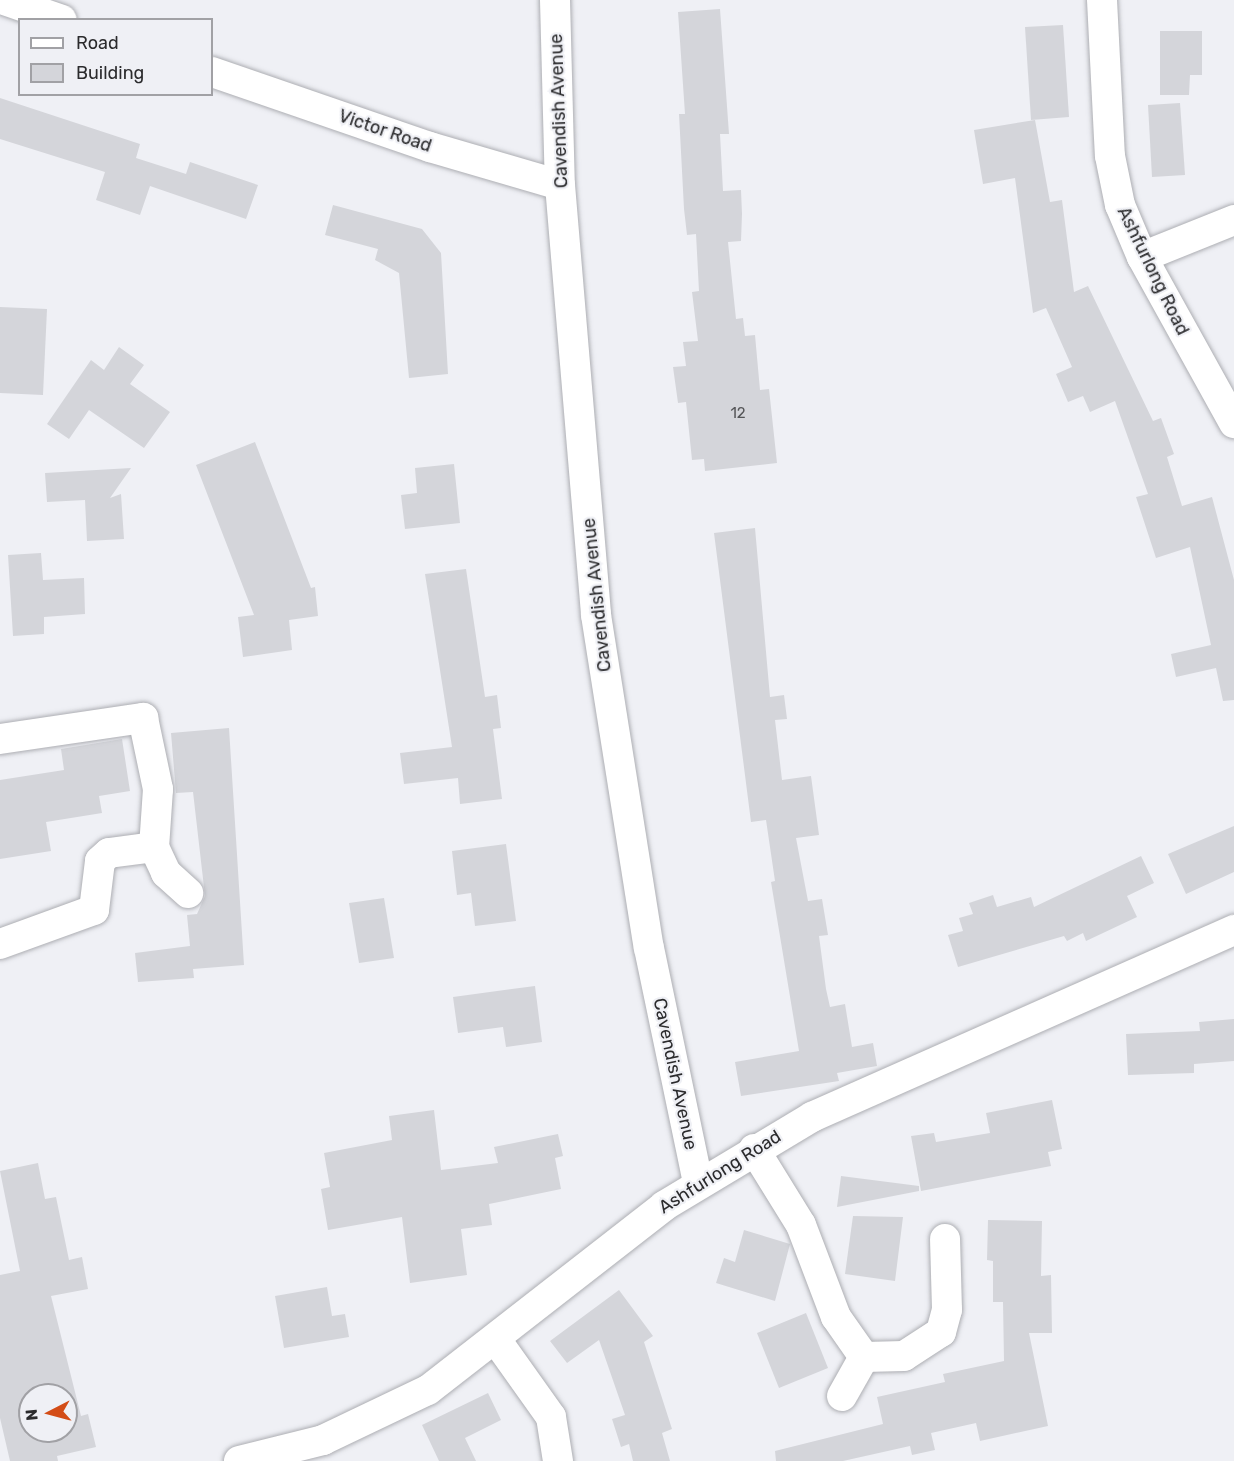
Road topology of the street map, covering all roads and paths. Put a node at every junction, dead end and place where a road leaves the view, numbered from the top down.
1 (4, 0) edge
2 (555, 0) edge
3 (1102, 0) edge
4 (56, 18) edge
5 (213, 72) edge
6 (561, 184) junction
7 (1234, 220) edge
8 (1142, 257) junction
9 (1234, 423) edge
10 (0, 739) edge
11 (154, 847) junction
12 (188, 893) dead end
13 (1234, 930) edge
14 (0, 944) edge
15 (754, 1149) junction
16 (698, 1183) junction
17 (945, 1239) dead end
18 (497, 1341) junction
19 (864, 1357) junction
20 (842, 1396) dead end
21 (239, 1461) edge
22 (558, 1461) edge

1 - 4 street
2 - 6 street, Cavendish Avenue
3 - 8 street, Ashfurlong Road
5 - 6 street, Victor Road
6 - 16 street, Cavendish Avenue
7 - 8 street
8 - 9 street, Ashfurlong Road
10 - 11 street
11 - 12 street
11 - 14 street
13 - 15 street, Ashfurlong Road
15 - 16 street, Ashfurlong Road
15 - 19 street
16 - 18 street, Ashfurlong Road
17 - 19 street
18 - 21 street, Ashfurlong Road
18 - 22 street
19 - 20 street

